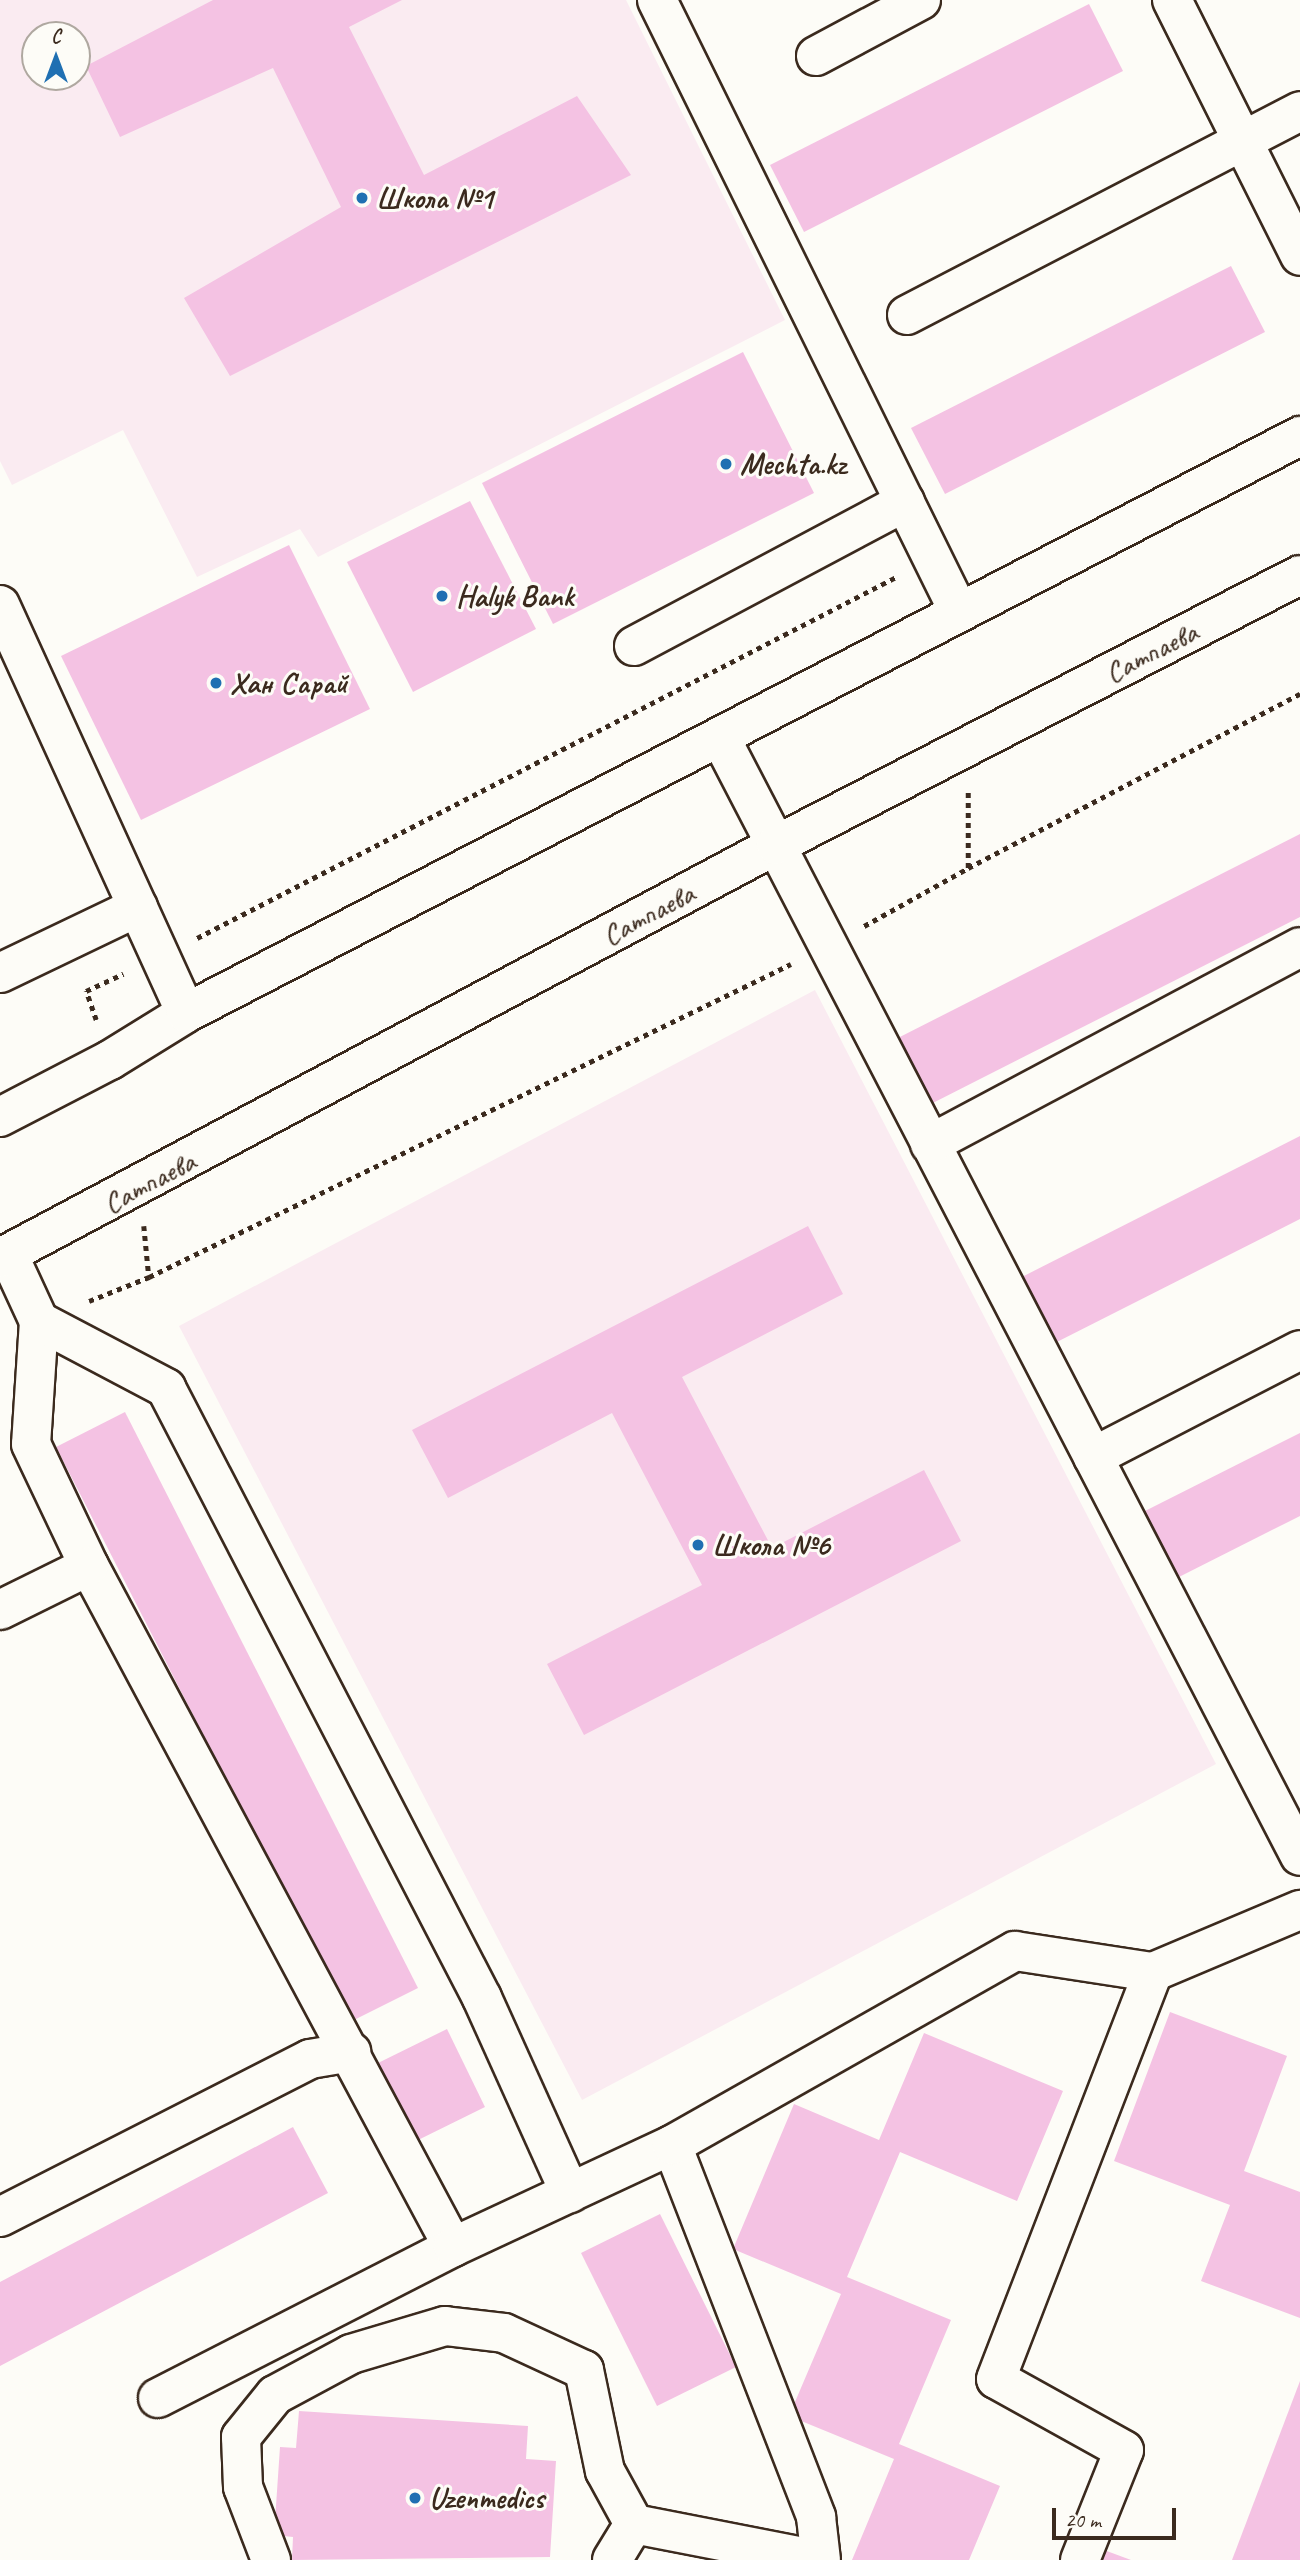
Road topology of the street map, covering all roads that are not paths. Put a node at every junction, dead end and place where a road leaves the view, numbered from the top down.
1 (657, 0) edge
2 (921, 0) edge
3 (1172, 0) edge
4 (816, 56) dead end
5 (1300, 111) edge
6 (1242, 142) junction
7 (1300, 256) edge
8 (907, 315) dead end
9 (1300, 436) edge
10 (905, 502) junction
11 (1300, 575) edge
12 (0, 604) edge
13 (944, 620) junction
14 (634, 646) dead end
15 (720, 737) junction
16 (776, 845) junction
17 (138, 907) junction
18 (1300, 947) edge
19 (0, 973) edge
20 (186, 1013) junction
21 (0, 1117) edge
22 (930, 1144) junction
23 (4, 1256) edge
24 (39, 1321) junction
25 (1300, 1350) edge
26 (1093, 1457) junction
27 (89, 1566) junction
28 (0, 1610) edge
29 (1300, 1856) edge
30 (1300, 1910) edge
31 (1153, 1972) junction
32 (351, 2052) junction
33 (672, 2145) junction
34 (570, 2193) junction
35 (0, 2217) edge
36 (453, 2248) junction
37 (158, 2398) dead end
38 (634, 2524) junction
39 (271, 2560) edge
40 (612, 2560) edge
41 (820, 2560) edge
42 (1080, 2560) edge

1 - 10 street
2 - 4 street
3 - 6 street
5 - 6 street
6 - 7 street
6 - 8 street
9 - 13 street
10 - 13 street
10 - 14 street
11 - 16 street, Сатпаева
12 - 17 street
13 - 15 street
15 - 16 street
15 - 20 street
16 - 22 street
16 - 23 street, Сатпаева
17 - 19 street
17 - 20 street
18 - 22 street
20 - 21 street
22 - 26 street
23 - 24 street
24 - 27 street
24 - 34 street
25 - 26 street
26 - 29 street
27 - 28 street
27 - 32 street
30 - 31 street
31 - 33 street
31 - 42 street
32 - 35 street
32 - 36 street
33 - 34 street
33 - 41 street
34 - 36 street
36 - 37 street
38 - 39 street
38 - 40 street
38 - 41 street

